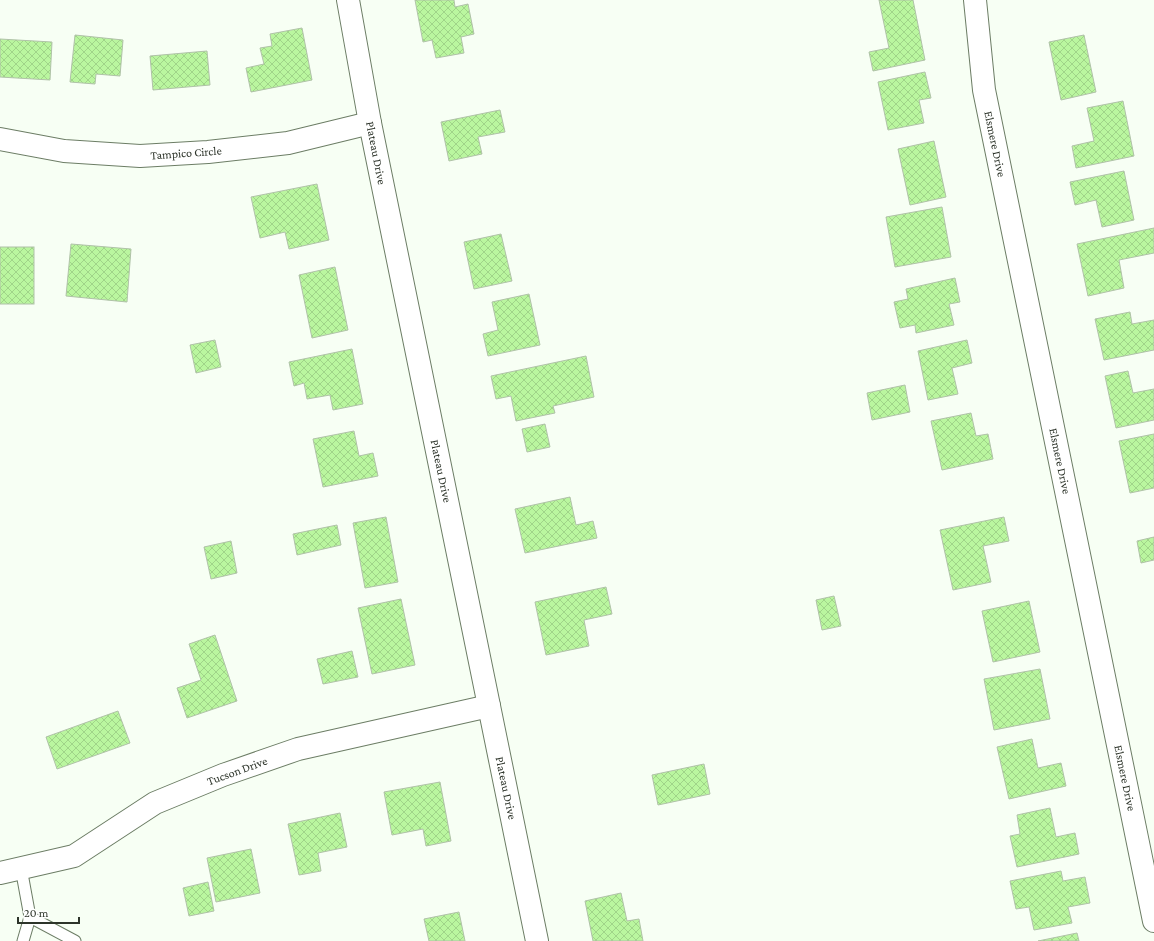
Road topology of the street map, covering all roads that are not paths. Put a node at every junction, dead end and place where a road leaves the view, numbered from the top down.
1 (348, 0) edge
2 (975, 0) edge
3 (370, 124) junction
4 (0, 139) edge
5 (489, 706) junction
6 (21, 868) junction
7 (0, 873) edge
8 (30, 917) junction
9 (1154, 920) edge
10 (23, 941) edge
11 (74, 941) edge
12 (537, 941) edge

1 - 3 street, Plateau Drive
2 - 9 street, Elsmere Drive
3 - 4 street, Tampico Circle
3 - 5 street, Plateau Drive
5 - 6 street, Tucson Drive
5 - 12 street, Plateau Drive
6 - 7 street, Tucson Drive
6 - 8 lane
8 - 10 lane
8 - 11 lane

